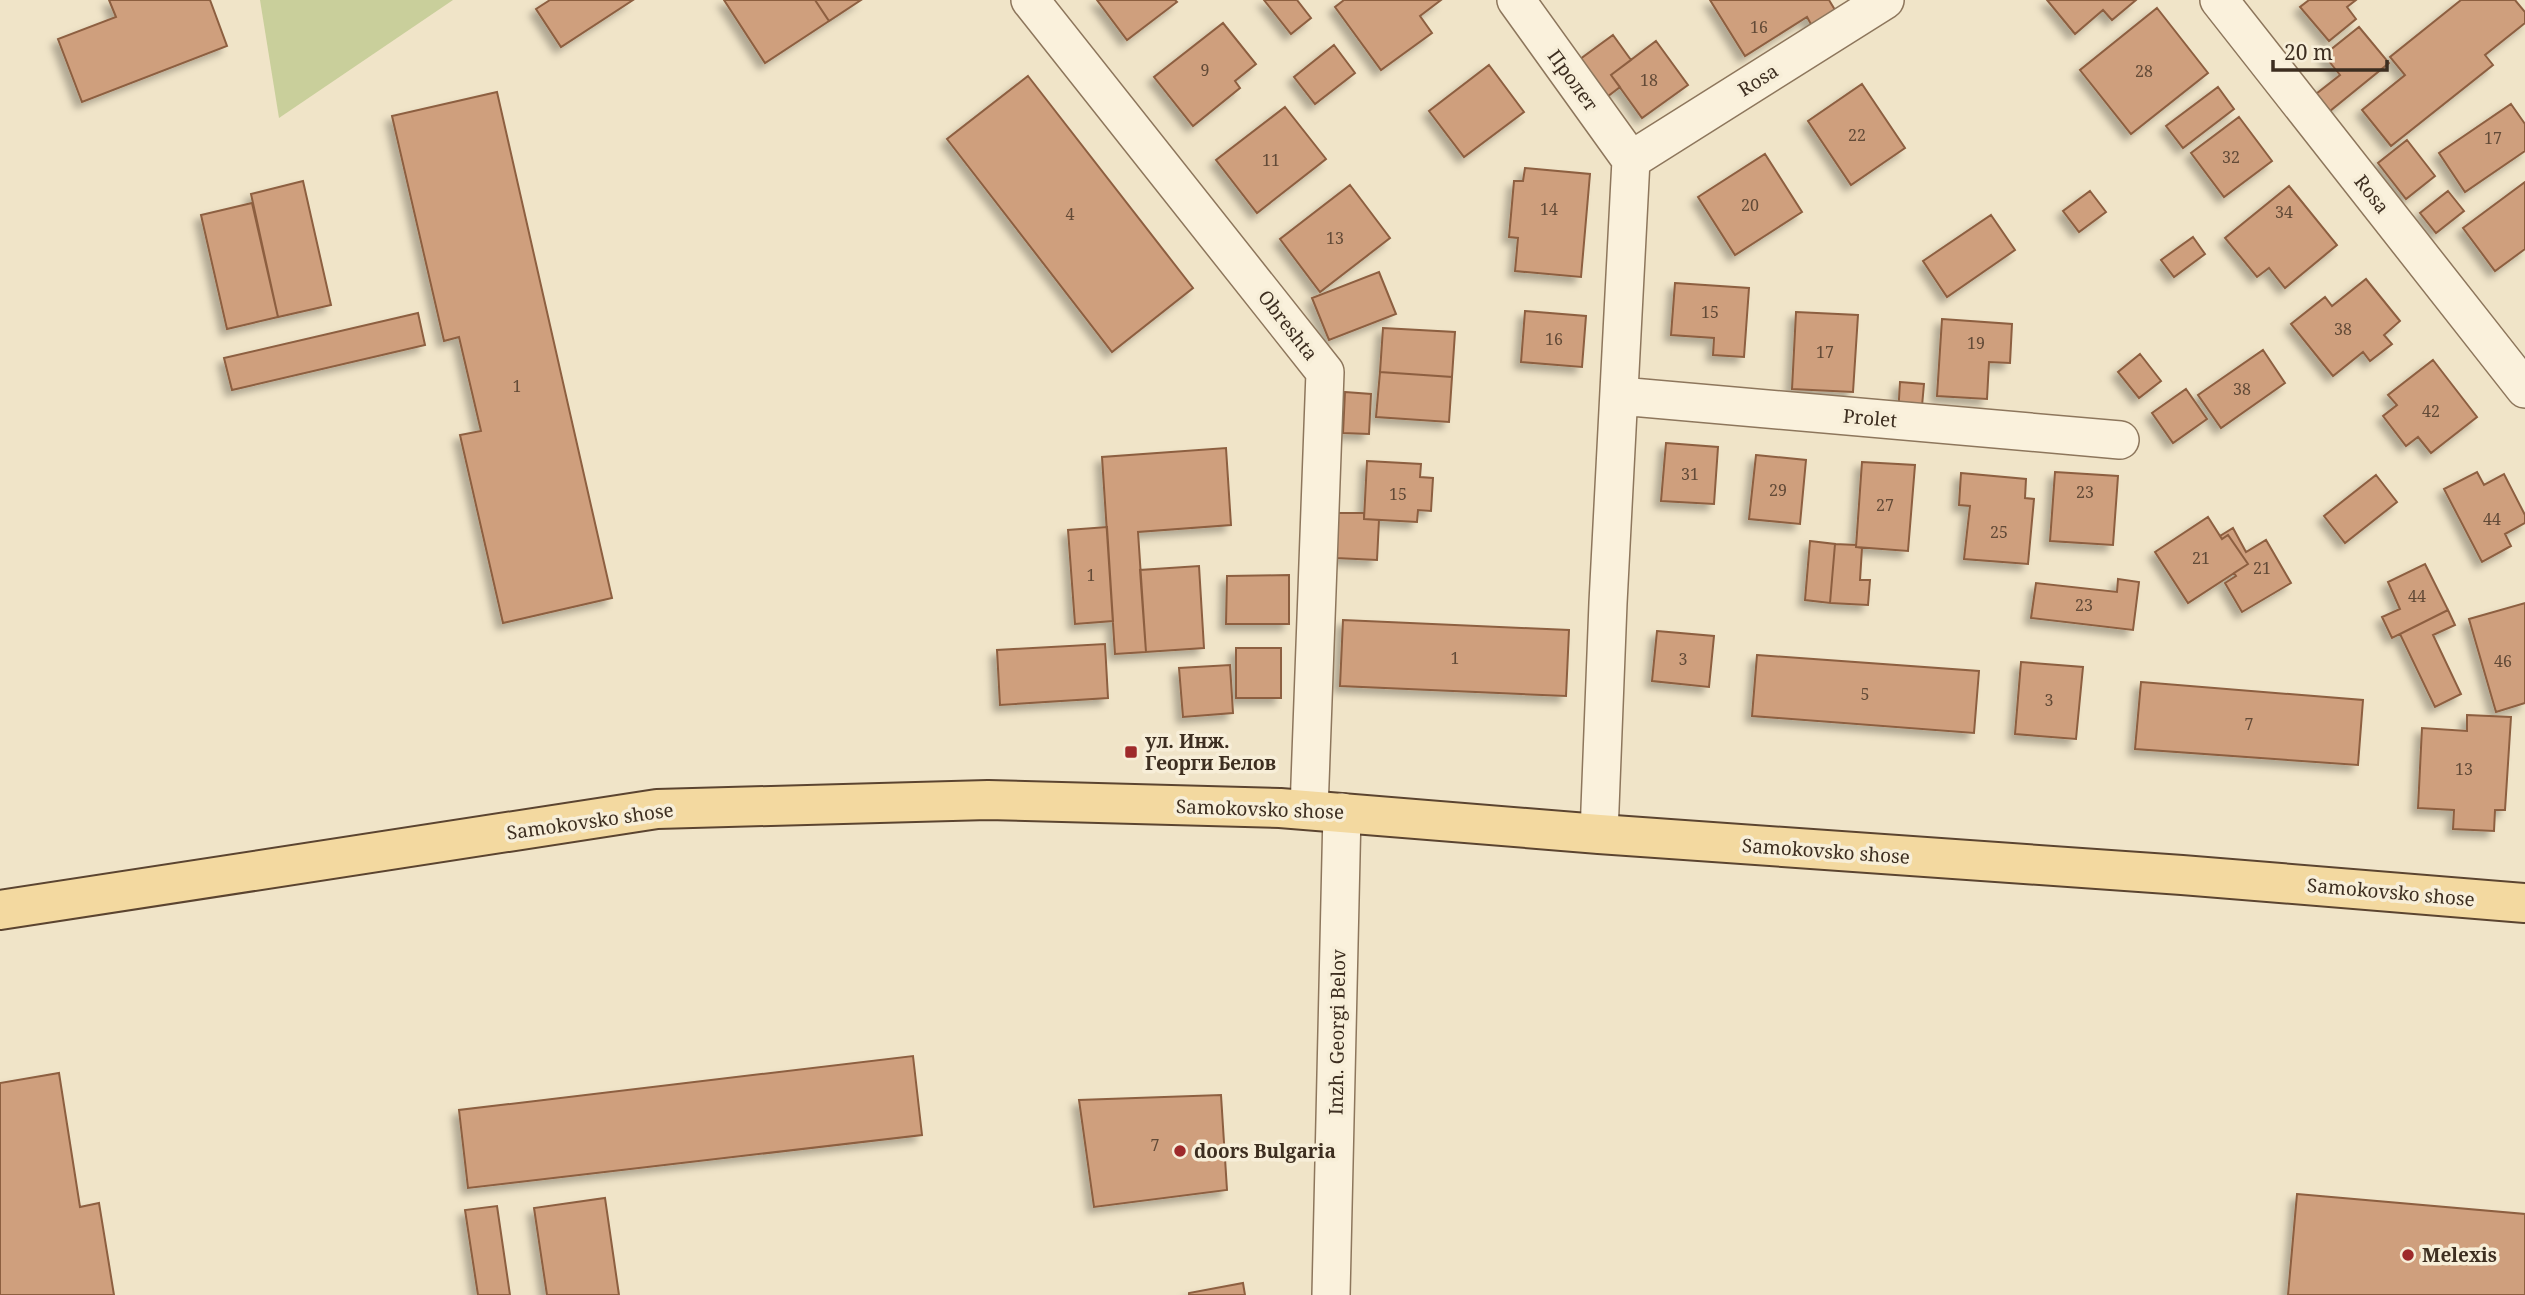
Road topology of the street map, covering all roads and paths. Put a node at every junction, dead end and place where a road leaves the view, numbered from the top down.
1 (1030, 0) edge
2 (1516, 0) edge
3 (1885, 0) edge
4 (2219, 0) edge
5 (1631, 160) junction
6 (2525, 388) edge
7 (1620, 396) junction
8 (2120, 440) dead end
9 (1325, 811) junction
10 (1599, 834) junction
11 (2525, 903) edge
12 (0, 910) edge
13 (1331, 1295) edge

1 - 9 street, Obreshta
2 - 5 street, Пролет
3 - 5 street, Rosa
4 - 6 street, Rosa
5 - 7 street
7 - 8 street, Prolet
7 - 10 street
9 - 10 main road, Samokovsko shose
9 - 12 main road, Samokovsko shose
9 - 13 street, Inzh. Georgi Belov
10 - 11 main road, Samokovsko shose

